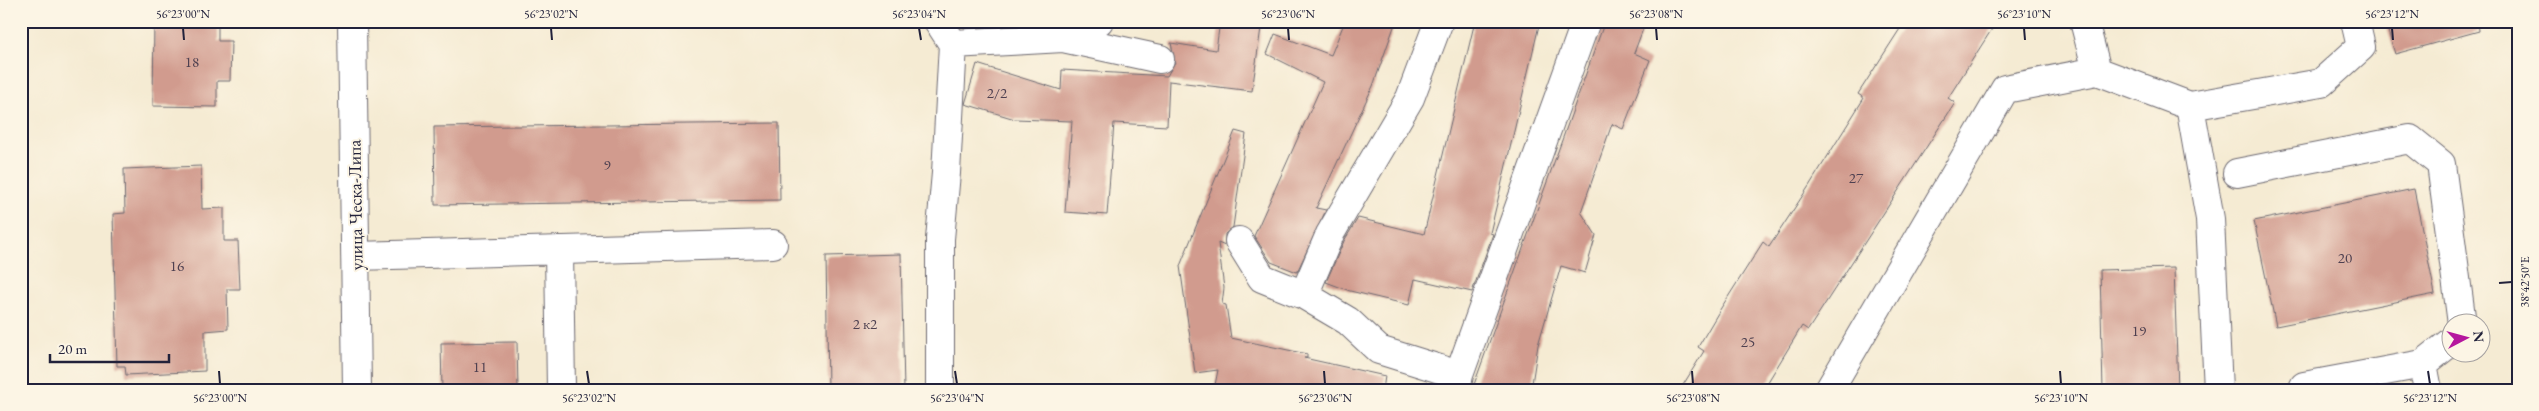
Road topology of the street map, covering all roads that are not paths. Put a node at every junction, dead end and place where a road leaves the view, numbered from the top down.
1 (352, 21) edge
2 (938, 21) edge
3 (1099, 21) edge
4 (1439, 21) edge
5 (1586, 21) edge
6 (2084, 21) edge
7 (2355, 21) edge
8 (1063, 38) junction
9 (953, 44) junction
10 (1160, 59) dead end
11 (2097, 71) junction
12 (2190, 106) junction
13 (2237, 173) dead end
14 (1239, 241) dead end
15 (773, 244) dead end
16 (559, 250) junction
17 (356, 256) junction
18 (1304, 295) junction
19 (2461, 314) edge
20 (2442, 355) edge
21 (2426, 377) edge
22 (1457, 382) edge
23 (2304, 386) dead end
24 (357, 390) edge
25 (561, 390) edge
26 (940, 390) edge
27 (1829, 390) edge
28 (2218, 390) edge

1 - 17 street, улица Ческа-Липа
2 - 9 street
3 - 8 street
4 - 18 street
5 - 22 street
6 - 11 street
7 - 12 street
8 - 9 street
8 - 10 street
9 - 26 street
11 - 12 street
11 - 27 street
12 - 28 street
13 - 19 street
14 - 18 street
15 - 16 street
16 - 17 street
16 - 25 street
17 - 24 street, улица Ческа-Липа
18 - 22 street
20 - 21 street
21 - 23 street

